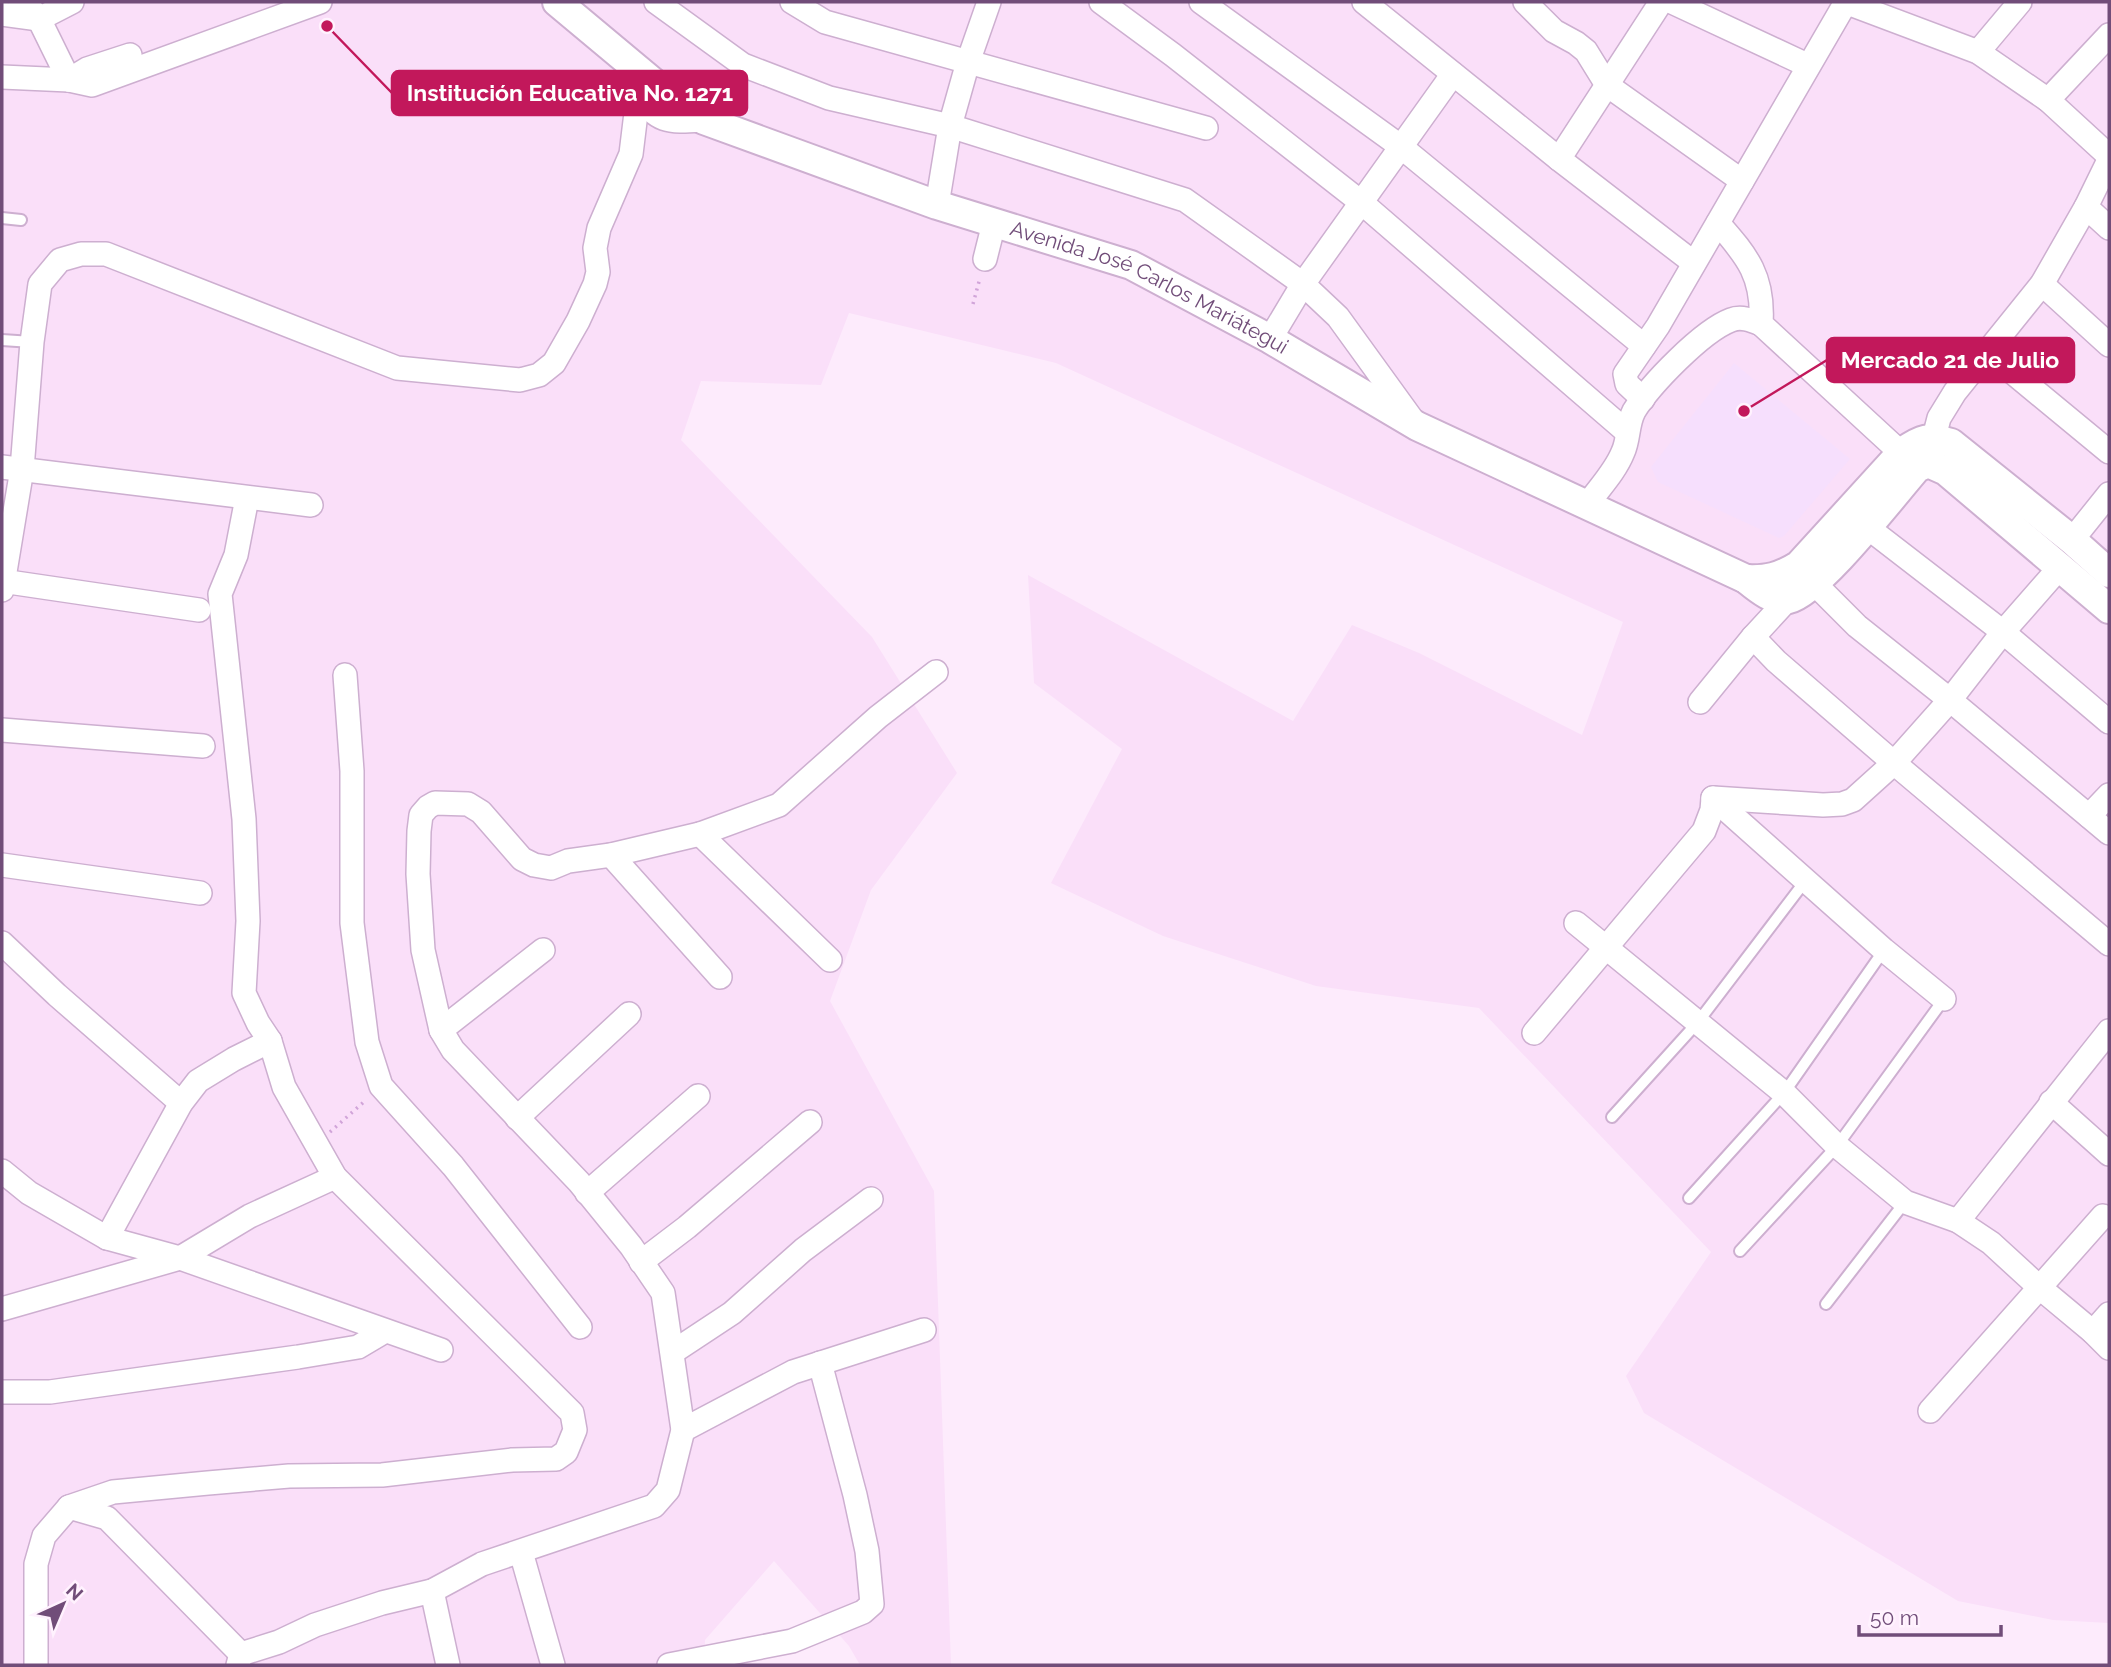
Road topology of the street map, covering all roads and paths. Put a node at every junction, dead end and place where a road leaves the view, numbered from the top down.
1 (72, 2) edge
2 (275, 2) edge
3 (320, 2) edge
4 (557, 2) edge
5 (656, 2) edge
6 (792, 2) edge
7 (989, 2) edge
8 (1101, 2) edge
9 (1200, 2) edge
10 (1364, 2) edge
11 (1525, 2) edge
12 (1661, 2) edge
13 (1672, 2) edge
14 (1845, 2) edge
15 (2020, 2) edge
16 (30, 8) edge
17 (2, 15) edge
18 (2109, 35) edge
19 (1978, 52) junction
20 (968, 62) junction
21 (1807, 65) junction
22 (1453, 74) junction
23 (2, 77) edge
24 (69, 80) junction
25 (639, 82) junction
26 (1607, 85) junction
27 (2048, 100) junction
28 (950, 126) junction
29 (1206, 128) dead end
30 (1400, 146) junction
31 (2109, 158) edge
32 (1559, 159) junction
33 (1742, 181) junction
34 (1362, 203) junction
35 (937, 205) junction
36 (2086, 207) junction
37 (2, 218) edge
38 (21, 220) dead end
39 (994, 223) junction
40 (1718, 223) junction
41 (2109, 228) edge
42 (985, 259) joint
43 (1694, 263) junction
44 (1303, 284) junction
45 (2042, 284) junction
46 (973, 304) dead end
47 (1761, 324) junction
48 (1270, 339) junction
49 (2, 340) edge
50 (32, 342) junction
51 (2109, 345) edge
52 (1644, 346) junction
53 (1988, 352) junction
54 (1643, 399) junction
55 (1417, 426) junction
56 (1627, 432) junction
57 (2109, 452) edge
58 (1920, 455) junction
59 (12, 468) edge
60 (2109, 494) edge
61 (247, 498) junction
62 (311, 505) dead end
63 (1587, 505) junction
64 (1867, 527) junction
65 (2072, 540) junction
66 (2061, 566) junction
67 (2109, 573) edge
68 (1746, 579) junction
69 (2, 581) edge
70 (1815, 584) junction
71 (2, 590) edge
72 (1788, 599) junction
73 (2109, 609) edge
74 (199, 610) dead end
75 (2003, 632) junction
76 (1753, 637) junction
77 (936, 672) dead end
78 (345, 675) dead end
79 (1950, 700) junction
80 (1700, 702) dead end
81 (2109, 722) edge
82 (2, 730) edge
83 (203, 746) dead end
84 (1894, 763) junction
85 (2109, 795) edge
86 (1713, 798) junction
87 (2089, 816) junction
88 (2109, 833) edge
89 (700, 835) junction
90 (611, 855) junction
91 (2, 865) edge
92 (1806, 880) junction
93 (200, 893) dead end
94 (1576, 923) dead end
95 (2, 943) edge
96 (2109, 944) edge
97 (1606, 949) junction
98 (543, 950) dead end
99 (1884, 950) junction
100 (830, 960) dead end
101 (720, 977) dead end
102 (1944, 999) joint
103 (629, 1014) dead end
104 (1698, 1022) junction
105 (441, 1030) junction
106 (2109, 1031) edge
107 (1534, 1033) dead end
108 (270, 1041) junction
109 (381, 1086) junction
110 (1784, 1093) junction
111 (698, 1096) dead end
112 (2051, 1102) junction
113 (181, 1103) junction
114 (1612, 1117) dead end
115 (517, 1118) junction
116 (810, 1122) dead end
117 (317, 1144) junction
118 (1837, 1146) junction
119 (2109, 1154) edge
120 (2, 1171) edge
121 (335, 1177) junction
122 (587, 1193) junction
123 (1689, 1198) dead end
124 (871, 1199) dead end
125 (1905, 1202) junction
126 (2104, 1216) dead end
127 (1958, 1221) junction
128 (107, 1238) junction
129 (1740, 1251) dead end
130 (180, 1258) junction
131 (641, 1262) junction
132 (2039, 1287) junction
133 (1826, 1304) dead end
134 (2, 1309) edge
135 (2109, 1314) edge
136 (580, 1327) dead end
137 (924, 1330) dead end
138 (385, 1331) junction
139 (2101, 1340) edge
140 (442, 1350) dead end
141 (673, 1352) junction
142 (820, 1363) junction
143 (2, 1392) edge
144 (1930, 1411) dead end
145 (683, 1430) junction
146 (69, 1507) junction
147 (521, 1552) junction
148 (432, 1591) junction
149 (239, 1660) edge
150 (36, 1665) edge
151 (448, 1665) edge
152 (553, 1665) edge
153 (669, 1665) edge

1 - 16 street
2 - 24 street
3 - 24 street
4 - 25 street, Avenida José Carlos Mariátegui
5 - 28 street
6 - 20 street
7 - 20 street
8 - 34 street
9 - 30 street
10 - 22 street
11 - 26 street
12 - 26 street
13 - 21 street
14 - 19 street
14 - 21 street
15 - 19 street
16 - 17 street
16 - 24 street
18 - 27 street
19 - 27 street
20 - 28 street
20 - 29 street
21 - 33 street
22 - 30 street
22 - 32 street
23 - 24 street
25 - 35 street, Avenida José Carlos Mariátegui
25 - 50 street
26 - 32 street
26 - 33 street
27 - 31 street
28 - 35 street
28 - 44 street
30 - 34 street
30 - 52 street
31 - 36 street
32 - 43 street
33 - 40 street
34 - 44 street
34 - 56 street
35 - 39 street, Avenida José Carlos Mariátegui
36 - 41 street
36 - 45 street
37 - 38 lane
39 - 42 street
39 - 48 street, Avenida José Carlos Mariátegui
40 - 43 street
40 - 47 street
42 - 46 path
43 - 52 street
44 - 48 street
44 - 55 street
45 - 51 street
45 - 53 street
47 - 54 street
47 - 58 street
48 - 55 street, Avenida José Carlos Mariátegui
49 - 50 lane
50 - 59 street
52 - 54 street
53 - 57 street
53 - 58 street
54 - 56 street
55 - 63 street, Avenida José Carlos Mariátegui
56 - 63 street
58 - 64 street
58 - 65 street
58 - 66 street
58 - 68 street
59 - 61 street
59 - 69 street
60 - 65 street
61 - 62 street
61 - 108 street
63 - 68 street, Avenida José Carlos Mariátegui
64 - 70 street
64 - 75 street
65 - 67 street
66 - 73 street
66 - 75 street
68 - 72 street, Avenida José Carlos Mariátegui
69 - 71 street
69 - 74 street
70 - 72 street
70 - 79 street
72 - 76 street
75 - 79 street
75 - 81 street
76 - 80 street
76 - 84 street
77 - 89 street
78 - 109 street
79 - 84 street
79 - 87 street
82 - 83 street
84 - 86 street
84 - 96 street
85 - 87 street
86 - 92 street
86 - 97 street
87 - 88 street
89 - 90 street
89 - 100 street
90 - 101 street
90 - 105 street
91 - 93 street
92 - 99 street
92 - 104 lane
94 - 97 street
95 - 113 street
97 - 104 street
97 - 107 street
98 - 105 street
99 - 102 street
99 - 110 lane
102 - 118 lane
103 - 115 street
104 - 110 street
104 - 114 lane
105 - 115 street
106 - 112 street
108 - 113 street
108 - 117 street
109 - 117 path
109 - 136 street
110 - 118 street
110 - 123 lane
111 - 122 street
112 - 119 street
112 - 127 street
113 - 128 street
115 - 122 street
116 - 131 street
117 - 121 street
118 - 125 street
118 - 129 lane
120 - 128 street
121 - 130 street
121 - 146 street
122 - 131 street
124 - 141 street
125 - 127 street
125 - 133 lane
126 - 132 street
127 - 132 street
128 - 130 street
130 - 134 street
130 - 138 street
131 - 141 street
132 - 139 street
132 - 144 street
135 - 139 street
137 - 142 street
138 - 140 street
138 - 143 street
141 - 145 street
142 - 145 street
142 - 153 street
145 - 147 street
146 - 149 street
146 - 150 street
147 - 148 street
147 - 152 street
148 - 149 street
148 - 151 street

